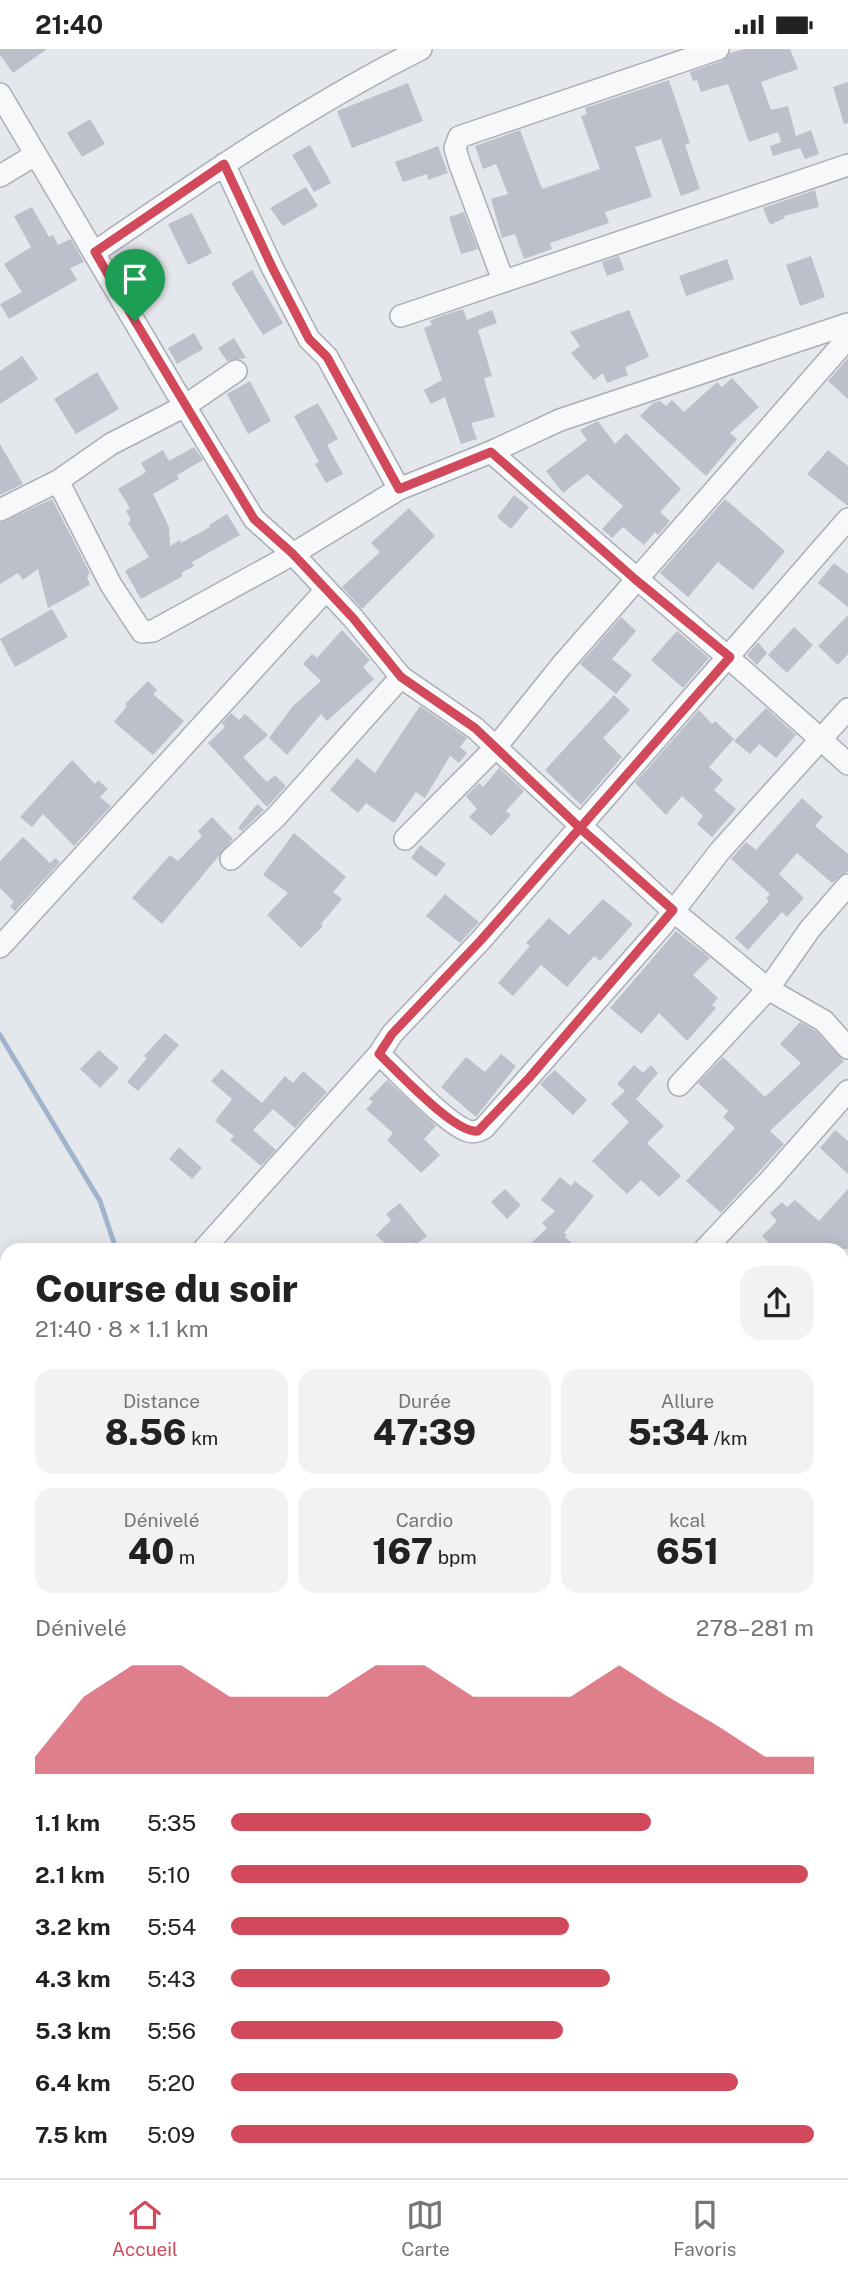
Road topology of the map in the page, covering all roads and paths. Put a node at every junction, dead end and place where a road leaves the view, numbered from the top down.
1 (421, 49) edge
2 (718, 49) edge
3 (0, 94) edge
4 (35, 155) junction
5 (224, 164) junction
6 (848, 165) edge
7 (0, 176) edge
8 (95, 252) junction
9 (503, 280) junction
10 (401, 316) dead end
11 (848, 324) edge
12 (848, 338) edge
13 (236, 371) dead end
14 (185, 405) junction
15 (491, 452) junction
16 (58, 481) junction
17 (399, 489) junction
18 (0, 510) edge
19 (848, 519) edge
20 (293, 554) junction
21 (636, 580) junction
22 (325, 591) junction
23 (730, 657) junction
24 (401, 677) junction
25 (848, 709) edge
26 (821, 740) junction
27 (496, 747) junction
28 (848, 764) edge
29 (580, 828) junction
30 (405, 839) dead end
31 (231, 859) dead end
32 (848, 885) edge
33 (673, 910) junction
34 (0, 947) edge
35 (768, 989) junction
36 (848, 1048) edge
37 (379, 1054) junction
38 (679, 1085) dead end
39 (848, 1091) edge
40 (209, 1243) edge
41 (711, 1243) edge

1 - 5 street
2 - 9 street
3 - 4 street
4 - 7 street
4 - 8 street
5 - 8 street
5 - 17 street
6 - 9 street
8 - 14 street
9 - 10 street
11 - 15 street
12 - 21 street
13 - 14 street
14 - 16 street
14 - 20 street
15 - 17 street
15 - 21 street
16 - 18 street
16 - 20 street
17 - 20 street
19 - 23 street
20 - 22 street
21 - 23 street
21 - 27 street
22 - 24 street
22 - 34 street
23 - 26 street
23 - 29 street
24 - 27 street
24 - 31 street
25 - 26 street
26 - 28 street
26 - 33 street
27 - 29 street
27 - 30 street
29 - 33 street
29 - 37 street
32 - 35 street
33 - 35 street
33 - 37 street
35 - 36 street
35 - 38 street
37 - 40 street
39 - 41 street

